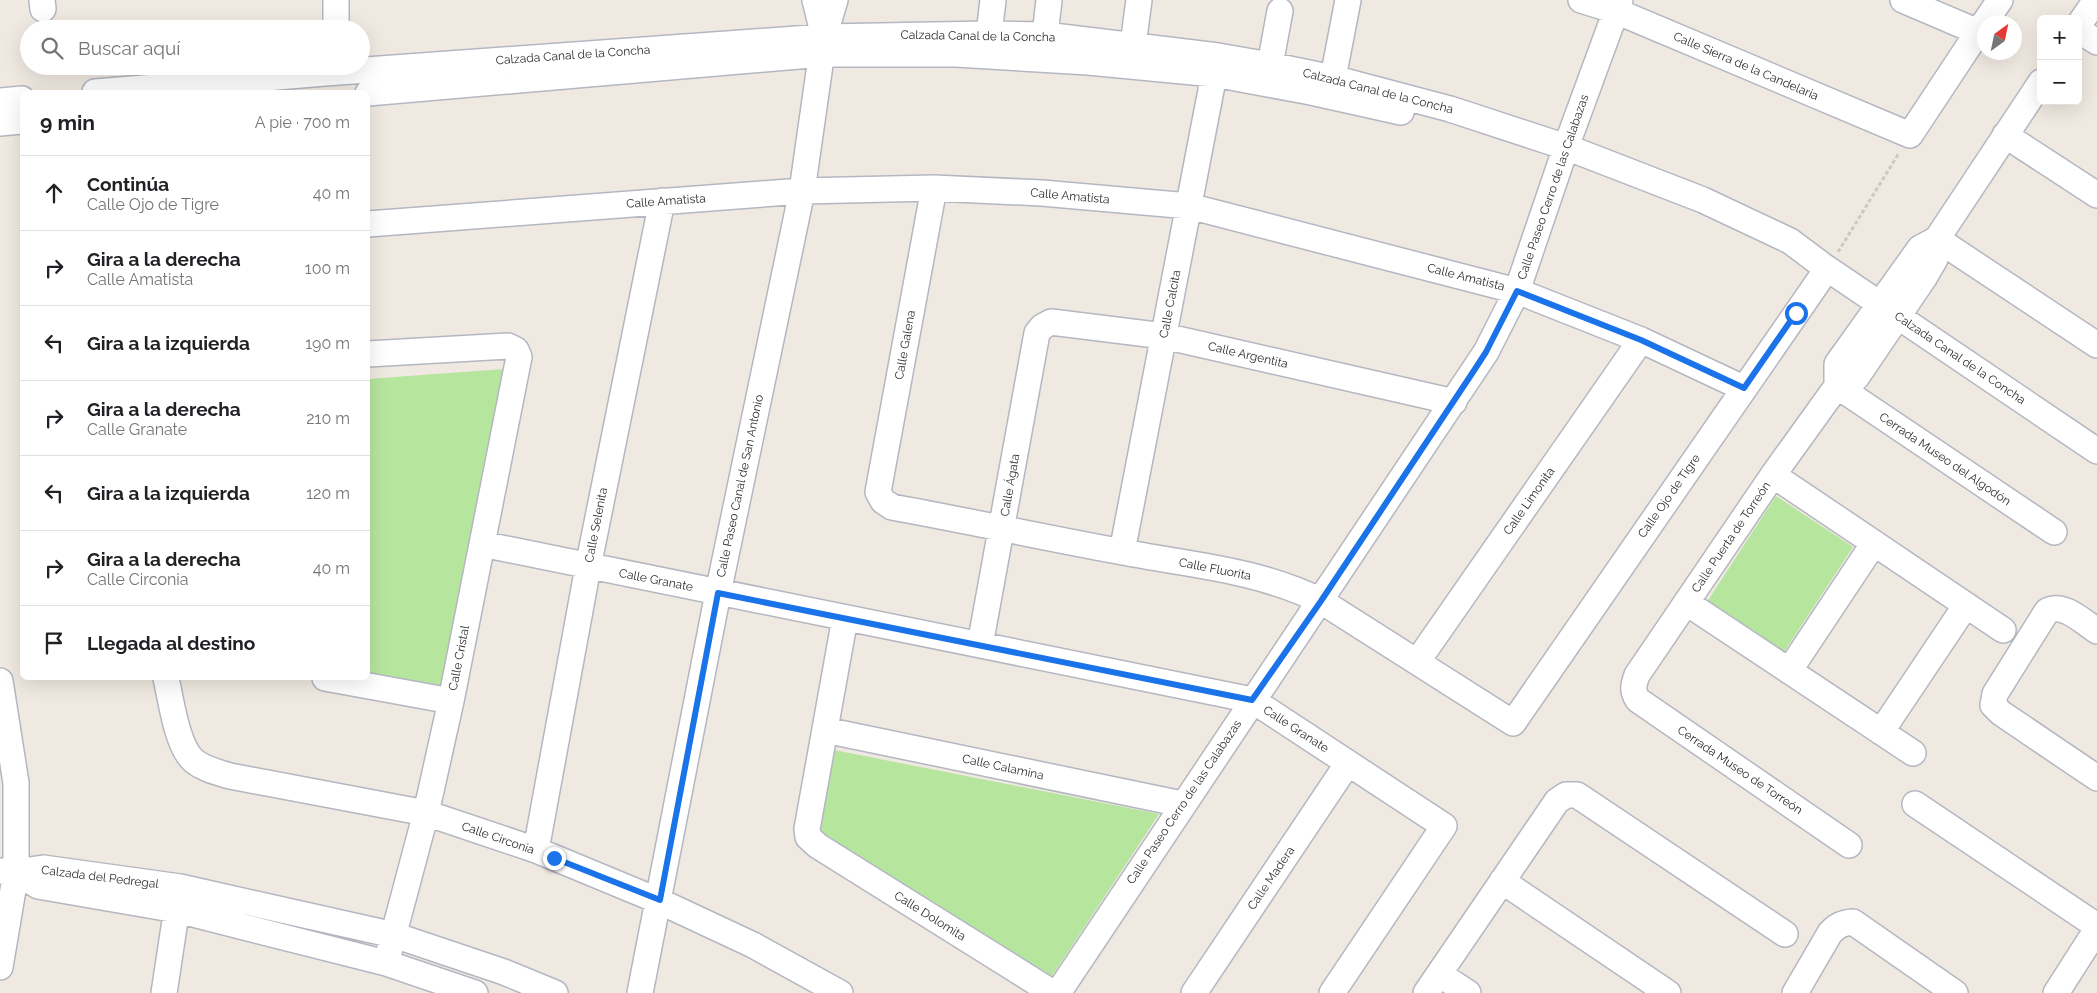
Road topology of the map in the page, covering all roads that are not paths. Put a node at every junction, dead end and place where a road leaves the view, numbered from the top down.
1 (336, 0) edge
2 (815, 0) edge
3 (835, 0) edge
4 (993, 0) edge
5 (1049, 0) edge
6 (1139, 0) edge
7 (1348, 0) edge
8 (1581, 0) edge
9 (1903, 0) edge
10 (2000, 0) edge
11 (2096, 0) edge
12 (1618, 6) edge
13 (1280, 11) dead end
14 (1990, 15) edge
15 (336, 20) edge
16 (2082, 22) edge
17 (1977, 24) edge
18 (2082, 31) edge
19 (989, 34) junction
20 (1044, 35) junction
21 (1977, 35) edge
22 (2097, 42) edge
23 (823, 45) junction
24 (1133, 45) junction
25 (1216, 65) junction
26 (1270, 65) junction
27 (370, 74) edge
28 (348, 75) edge
29 (332, 76) edge
30 (1333, 78) junction
31 (2037, 88) edge
32 (125, 90) edge
33 (370, 92) edge
34 (20, 99) edge
35 (0, 100) edge
36 (20, 121) edge
37 (0, 123) edge
38 (2005, 135) junction
39 (1564, 154) junction
40 (934, 188) junction
41 (802, 191) junction
42 (2097, 195) edge
43 (662, 201) junction
44 (1189, 206) junction
45 (370, 224) edge
46 (1937, 239) junction
47 (1824, 267) junction
48 (1517, 291) junction
49 (1888, 310) junction
50 (1042, 327) joint
51 (1164, 336) junction
52 (1641, 340) junction
53 (2097, 345) edge
54 (370, 354) edge
55 (1837, 386) junction
56 (1744, 388) junction
57 (1454, 402) junction
58 (2097, 450) edge
59 (1773, 475) junction
60 (883, 501) joint
61 (1003, 528) junction
62 (2054, 532) dead end
63 (1874, 543) junction
64 (482, 544) junction
65 (1122, 552) junction
66 (588, 566) junction
67 (718, 593) junction
68 (1321, 601) junction
69 (1687, 603) junction
70 (1966, 605) junction
71 (845, 618) junction
72 (2004, 630) dead end
73 (2097, 630) edge
74 (980, 645) junction
75 (1417, 662) junction
76 (1789, 671) junction
77 (166, 680) edge
78 (336, 680) edge
79 (0, 681) edge
80 (1633, 693) joint
81 (1252, 700) junction
82 (451, 701) junction
83 (1513, 723) joint
84 (825, 730) junction
85 (1881, 732) junction
86 (1913, 753) dead end
87 (1348, 763) junction
88 (2097, 778) edge
89 (1182, 804) junction
90 (1915, 804) dead end
91 (426, 814) junction
92 (1849, 845) dead end
93 (536, 850) junction
94 (8, 872) edge
95 (1502, 881) junction
96 (179, 899) junction
97 (660, 900) junction
98 (2097, 927) edge
99 (1785, 934) dead end
100 (394, 935) junction
101 (386, 963) junction
102 (0, 967) edge
103 (1432, 983) edge
104 (164, 993) edge
105 (475, 993) edge
106 (556, 993) edge
107 (640, 993) edge
108 (840, 993) edge
109 (1053, 993) edge
110 (1058, 993) edge
111 (1194, 993) edge
112 (1332, 993) edge
113 (1468, 993) edge
114 (1668, 993) edge
115 (1795, 993) edge
116 (1955, 993) edge
117 (2056, 993) edge

1 - 15 street
2 - 23 street
3 - 23 street
4 - 19 street
5 - 20 street
6 - 24 street
7 - 30 street
8 - 12 street, Calle Sierra de la Candelaria
9 - 17 street
10 - 14 street
11 - 16 street
12 - 21 street, Calle Sierra de la Candelaria
12 - 39 street, Calle Paseo Cerro de las Calabazas
13 - 26 street
18 - 22 street
19 - 20 street, Calzada Canal de la Concha
19 - 23 street, Calzada Canal de la Concha
20 - 24 street, Calzada Canal de la Concha
23 - 25 street, Calzada Canal de la Concha
23 - 27 street, Calzada Canal de la Concha
23 - 33 street, Calzada Canal de la Concha
23 - 41 street, Calle Paseo Canal de San Antonio
24 - 25 street, Calzada Canal de la Concha
25 - 26 street, Calzada Canal de la Concha
25 - 39 street, Calzada Canal de la Concha
25 - 44 street, Calle Calcita
26 - 30 street, Calzada Canal de la Concha
28 - 29 street, Calzada Canal de la Concha
29 - 32 street, Calzada Canal de la Concha
30 - 39 street, Calzada Canal de la Concha
31 - 38 street
34 - 35 street
36 - 37 street
38 - 42 street
38 - 46 street
39 - 47 street, Calzada Canal de la Concha
39 - 48 street, Calle Paseo Cerro de las Calabazas
40 - 41 street, Calle Amatista
40 - 44 street, Calle Amatista
40 - 60 street, Calle Galena
41 - 43 street, Calle Amatista
41 - 67 street, Calle Paseo Canal de San Antonio
43 - 45 street, Calle Amatista
43 - 66 street, Calle Selenita
44 - 48 street, Calle Amatista
44 - 51 street, Calle Calcita
46 - 49 street
46 - 53 street
47 - 49 street, Calzada Canal de la Concha
47 - 56 street, Calle Ojo de Tigre
48 - 52 street, Calle Amatista
48 - 57 street, Calle Paseo Cerro de las Calabazas
49 - 55 street
49 - 58 street, Calzada Canal de la Concha
50 - 51 street, Calle Argentita
50 - 61 street, Calle Ágata
51 - 57 street, Calle Argentita
51 - 65 street, Calle Calcita
52 - 56 street, Calle Amatista
52 - 75 street, Calle Limonita
54 - 64 street, Calle Cristal
55 - 59 street, Calle Puerta de Torreón
55 - 62 street, Cerrada Museo del Algodón
56 - 83 street, Calle Ojo de Tigre
57 - 68 street, Calle Paseo Cerro de las Calabazas
59 - 63 street
59 - 69 street, Calle Puerta de Torreón
60 - 61 street, Calle Fluorita
61 - 65 street, Calle Fluorita
61 - 74 street, Calle Ágata
63 - 70 street
63 - 76 street
64 - 66 street, Calle Granate
64 - 82 street, Calle Cristal
65 - 68 street, Calle Fluorita
66 - 67 street, Calle Granate
66 - 93 street, Calle Selenita
67 - 71 street, Calle Granate
67 - 97 street, Calle Paseo Canal de San Antonio
68 - 75 street, Calle Fluorita
68 - 81 street, Calle Paseo Cerro de las Calabazas
69 - 76 street
69 - 80 street, Calle Puerta de Torreón
70 - 72 street
70 - 85 street
71 - 74 street, Calle Granate
71 - 84 street
73 - 88 street
74 - 81 street, Calle Granate
75 - 83 street, Calle Fluorita
76 - 85 street
77 - 91 street, Calle Circonia
78 - 82 street
79 - 94 street
80 - 92 street, Cerrada Museo de Torreón
81 - 87 street, Calle Granate
81 - 89 street, Calle Paseo Cerro de las Calabazas
82 - 91 street, Calle Cristal
84 - 89 street, Calle Calamina
84 - 109 street, Calle Dolomita
85 - 86 street
87 - 111 street, Calle Madera
87 - 112 street, Calle Granate
89 - 110 street, Calle Paseo Cerro de las Calabazas
90 - 98 street
91 - 93 street, Calle Circonia
91 - 100 street, Calle Cristal
93 - 97 street, Calle Circonia
94 - 96 street, Calzada del Pedregal
94 - 102 street
95 - 99 street
95 - 103 street
95 - 114 street
96 - 100 street, Calzada del Pedregal
96 - 101 street, Calzada del Pedregal
96 - 104 street
97 - 107 street, Calle Paseo Canal de San Antonio
97 - 108 street, Calle Circonia
98 - 117 street
100 - 101 street, Calle Cristal
100 - 106 street, Calzada del Pedregal
101 - 105 street, Calzada del Pedregal
103 - 113 street
115 - 116 street

